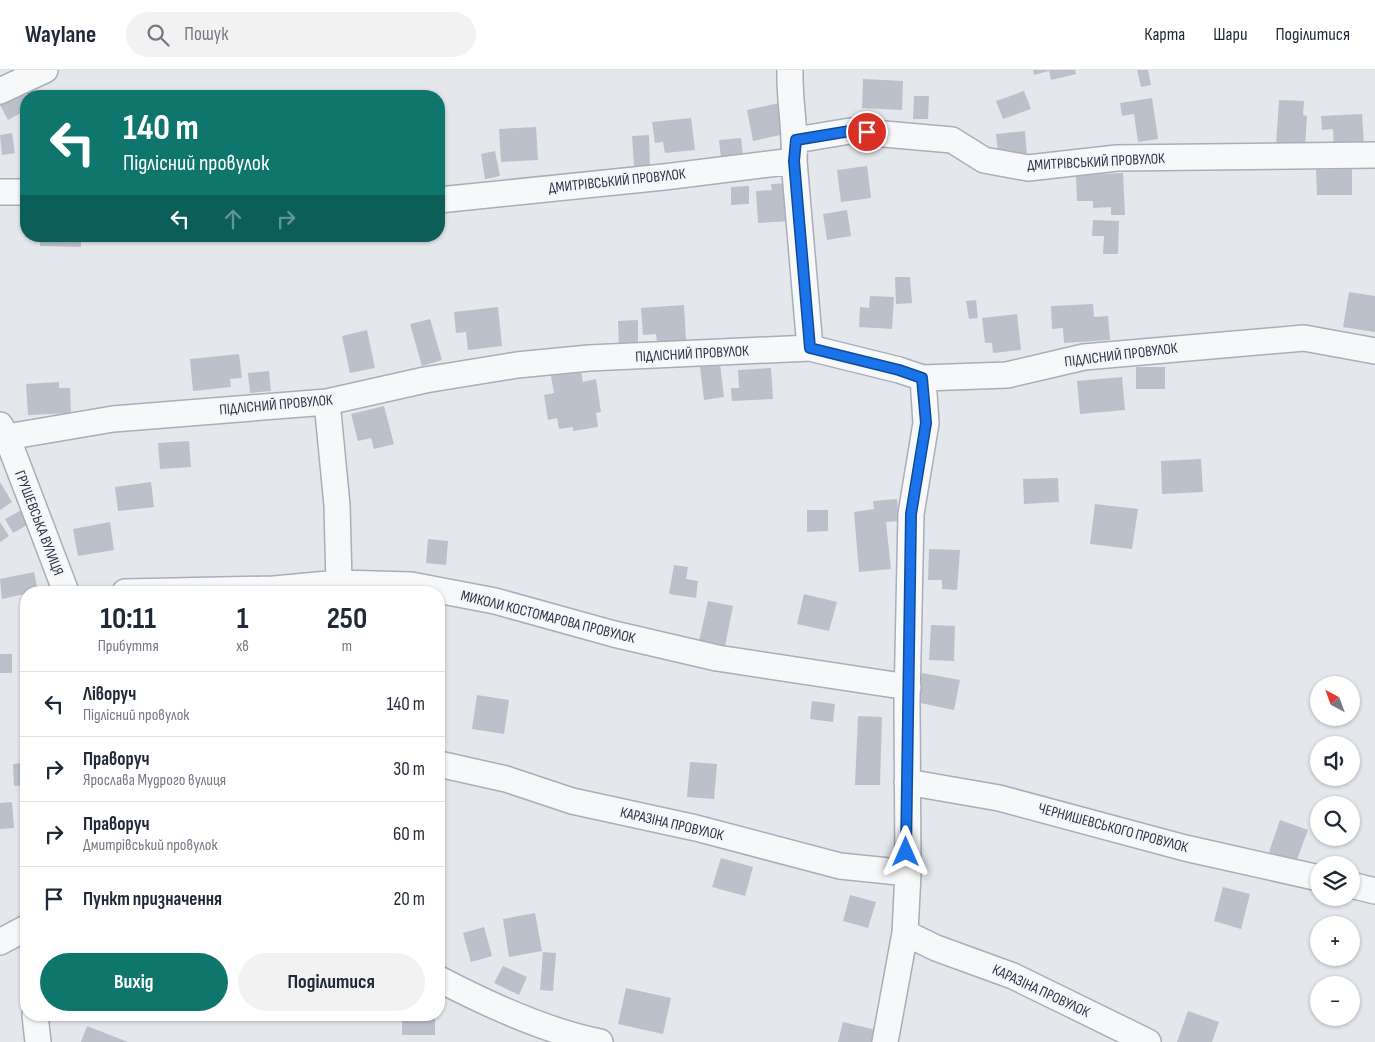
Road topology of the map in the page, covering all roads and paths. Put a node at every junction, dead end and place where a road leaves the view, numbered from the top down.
1 (44, 70) edge
2 (790, 70) edge
3 (0, 91) edge
4 (795, 150) junction
5 (1375, 156) edge
6 (0, 192) edge
7 (20, 192) edge
8 (445, 199) edge
9 (810, 348) junction
10 (1375, 351) edge
11 (922, 378) junction
12 (327, 402) junction
13 (3, 431) edge
14 (339, 583) junction
15 (64, 586) edge
16 (306, 586) edge
17 (416, 586) edge
18 (445, 591) edge
19 (908, 687) junction
20 (445, 765) edge
21 (907, 782) junction
22 (908, 873) junction
23 (1310, 876) edge
24 (1360, 887) edge
25 (1375, 891) edge
26 (20, 931) edge
27 (905, 933) junction
28 (0, 942) edge
29 (445, 983) edge
30 (36, 1021) edge
31 (38, 1042) edge
32 (600, 1042) edge
33 (885, 1042) edge
34 (1148, 1042) edge

1 - 3 street
2 - 4 street
4 - 5 street, ДМИТРІВСЬКИЙ ПРОВУЛОК
4 - 8 street, ДМИТРІВСЬКИЙ ПРОВУЛОК
4 - 9 street
6 - 7 street
9 - 11 street, ПІДЛІСНИЙ ПРОВУЛОК
9 - 12 street, ПІДЛІСНИЙ ПРОВУЛОК
10 - 11 street, ПІДЛІСНИЙ ПРОВУЛОК
11 - 19 street
12 - 13 street, ПІДЛІСНИЙ ПРОВУЛОК
12 - 14 street
13 - 15 street, ГРУШЕВСЬКА ВУЛИЦЯ
14 - 16 street, МИКОЛИ КОСТОМАРОВА ПРОВУЛОК
14 - 17 street, МИКОЛИ КОСТОМАРОВА ПРОВУЛОК
18 - 19 street, МИКОЛИ КОСТОМАРОВА ПРОВУЛОК
19 - 21 street
20 - 22 street, КАРАЗІНА ПРОВУЛОК
21 - 22 street
21 - 23 street, ЧЕРНИШЕВСЬКОГО ПРОВУЛОК
22 - 27 street
24 - 25 street
26 - 28 street
27 - 33 street
27 - 34 street, КАРАЗІНА ПРОВУЛОК
29 - 32 street
30 - 31 street

